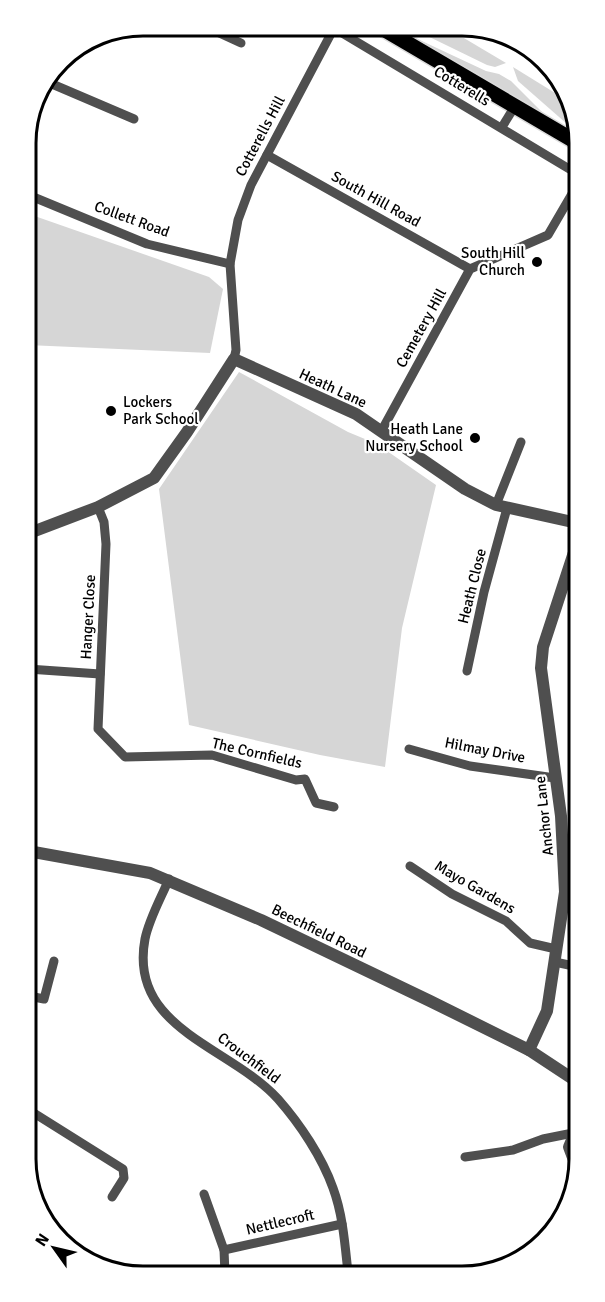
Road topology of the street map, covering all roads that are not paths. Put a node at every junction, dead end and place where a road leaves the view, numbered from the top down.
1 (226, 36) edge
2 (328, 36) edge
3 (348, 36) edge
4 (395, 36) edge
5 (241, 43) dead end
6 (53, 84) edge
7 (515, 106) junction
8 (134, 119) dead end
9 (502, 127) junction
10 (569, 138) edge
11 (267, 155) junction
12 (569, 169) edge
13 (36, 198) edge
14 (569, 199) edge
15 (230, 264) junction
16 (470, 269) junction
17 (234, 359) junction
18 (382, 430) junction
19 (521, 442) dead end
20 (502, 506) junction
21 (98, 507) junction
22 (569, 521) edge
23 (36, 531) edge
24 (569, 567) edge
25 (36, 670) edge
26 (467, 671) dead end
27 (100, 674) junction
28 (98, 729) joint
29 (409, 749) dead end
30 (555, 778) junction
31 (334, 807) dead end
32 (36, 852) edge
33 (410, 866) dead end
34 (169, 879) junction
35 (556, 949) junction
36 (54, 961) dead end
37 (555, 962) junction
38 (569, 965) edge
39 (36, 997) edge
40 (530, 1050) junction
41 (569, 1076) edge
42 (36, 1114) edge
43 (569, 1130) edge
44 (465, 1157) dead end
45 (204, 1194) dead end
46 (112, 1197) dead end
47 (342, 1224) junction
48 (224, 1250) junction
49 (225, 1266) edge
50 (347, 1266) edge

1 - 5 street
2 - 11 street, Cotterells Hill
3 - 9 street, Cotterells
4 - 7 main road
6 - 8 street
7 - 9 street
7 - 10 main road
9 - 12 street, Cotterells
11 - 15 street, Cotterells Hill
11 - 16 street, South Hill Road
13 - 15 street, Collett Road
14 - 16 street
15 - 17 street, Cotterells Hill
16 - 18 street, Cemetery Hill
17 - 18 street, Heath Lane
17 - 21 street
18 - 20 street, Heath Lane
19 - 20 street, Heath Close
20 - 22 street, Heath Lane
20 - 26 street, Heath Close
21 - 23 street
21 - 27 street, Hanger Close
24 - 30 street, Anchor Lane
25 - 27 street
27 - 28 street, Hanger Close
28 - 31 street, The Cornfields
29 - 30 street, Hilmay Drive
30 - 35 street, Anchor Lane
32 - 34 street, Beechfield Road
33 - 35 street, Mayo Gardens
34 - 40 street, Beechfield Road
34 - 47 street, Crouchfield
35 - 37 street, Anchor Lane
36 - 39 street
37 - 38 street
37 - 40 street, Anchor Lane
40 - 41 street, Beechfield Road
42 - 46 street
43 - 44 street
45 - 48 street
47 - 48 street, Nettlecroft
47 - 50 street, Crouchfield
48 - 49 street

